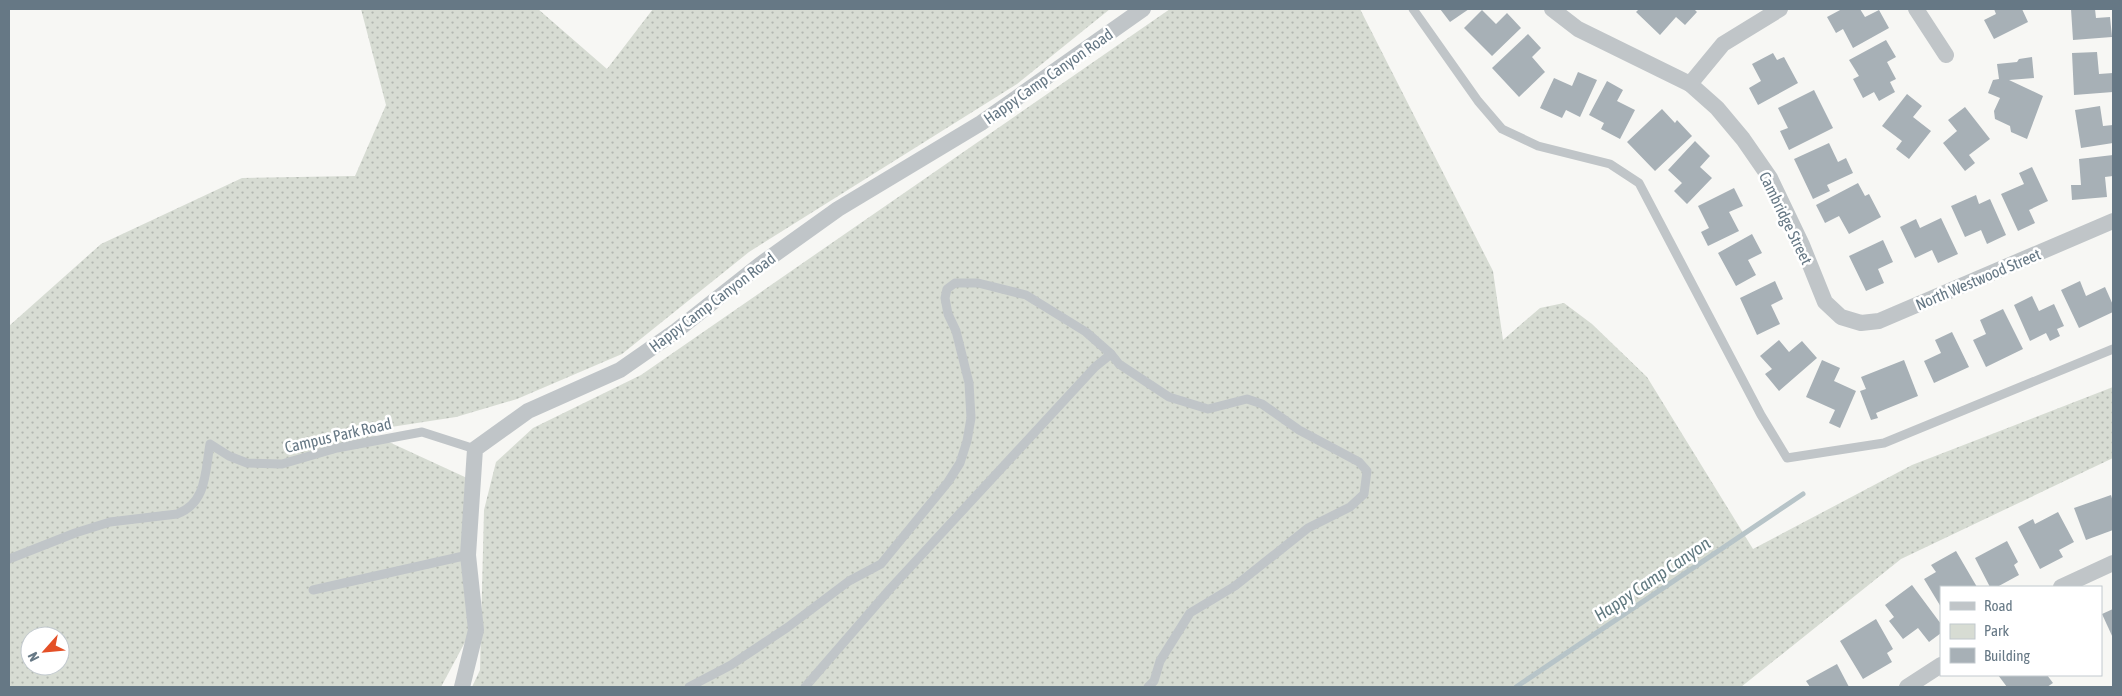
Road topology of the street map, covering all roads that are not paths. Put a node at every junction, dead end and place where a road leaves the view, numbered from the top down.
1 (1143, 9) edge
2 (1413, 9) edge
3 (1552, 9) edge
4 (1780, 9) edge
5 (1916, 9) edge
6 (1946, 55) dead end
7 (1690, 84) junction
8 (2113, 222) edge
9 (1841, 317) joint
10 (2113, 349) edge
11 (1111, 354) junction
12 (475, 449) junction
13 (468, 555) junction
14 (9, 559) edge
15 (2113, 563) edge
16 (2063, 586) edge
17 (313, 590) dead end
18 (1940, 666) edge
19 (462, 687) edge
20 (689, 687) edge
21 (805, 687) edge
22 (1148, 687) edge
23 (1907, 687) edge

1 - 12 street, Happy Camp Canyon Road
2 - 10 lane
3 - 7 street, Cambridge Street
4 - 7 street
5 - 6 street
7 - 9 street, Cambridge Street
8 - 9 street, North Westwood Street
11 - 20 lane
11 - 21 lane
11 - 22 lane
12 - 13 street
12 - 14 lane, Campus Park Road
13 - 17 lane
13 - 19 street
15 - 16 street
18 - 23 street

